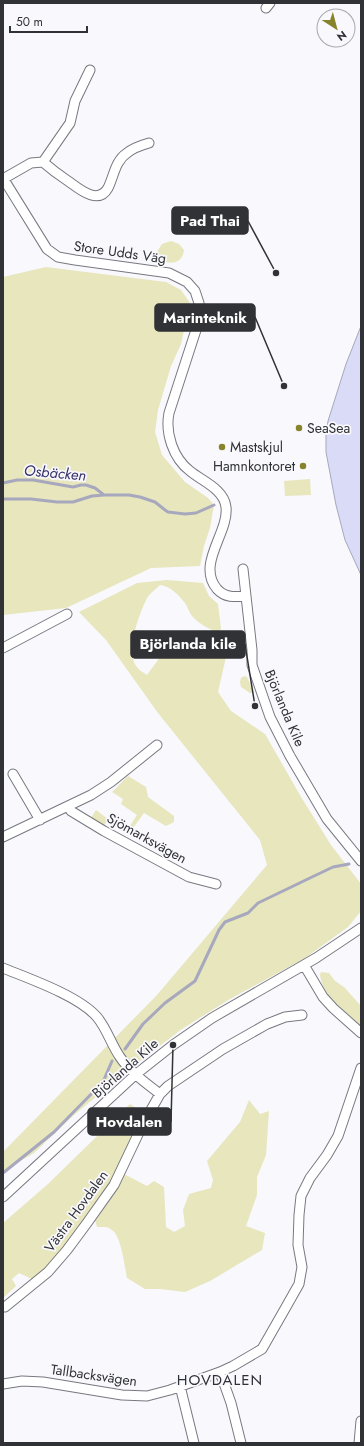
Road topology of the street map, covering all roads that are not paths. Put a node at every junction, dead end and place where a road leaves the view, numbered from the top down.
1 (90, 70) dead end
2 (150, 143) dead end
3 (43, 162) junction
4 (3, 178) edge
5 (243, 569) dead end
6 (245, 596) junction
7 (67, 614) dead end
8 (3, 648) edge
9 (158, 744) dead end
10 (13, 774) dead end
11 (69, 807) junction
12 (40, 820) junction
13 (3, 837) edge
14 (361, 861) edge
15 (216, 884) dead end
16 (361, 928) edge
17 (304, 965) junction
18 (3, 968) edge
19 (302, 1015) dead end
20 (361, 1033) edge
21 (361, 1068) edge
22 (136, 1075) junction
23 (160, 1094) junction
24 (3, 1197) edge
25 (5, 1307) dead end
26 (220, 1372) junction
27 (3, 1384) edge
28 (180, 1386) junction
29 (361, 1421) edge
30 (194, 1443) edge
31 (241, 1443) edge
32 (359, 1443) edge

1 - 3 street
2 - 3 street
3 - 4 street, Store Udds Väg
4 - 6 street, Store Udds Väg
5 - 6 street, Björlanda Kile
6 - 14 street, Björlanda Kile
7 - 8 street
9 - 11 street
10 - 12 street
11 - 12 street
11 - 15 street, Sjömarksvägen
12 - 13 street
16 - 17 street, Björlanda Kile
17 - 20 street
17 - 22 street, Björlanda Kile
18 - 22 street
19 - 23 street
21 - 26 street, Tallbacksvägen
22 - 23 street
22 - 24 street, Björlanda Kile
23 - 25 street, Västra Hovdalen
26 - 28 street, Tallbacksvägen
26 - 31 street
27 - 28 street, Tallbacksvägen
28 - 30 street
29 - 32 street

